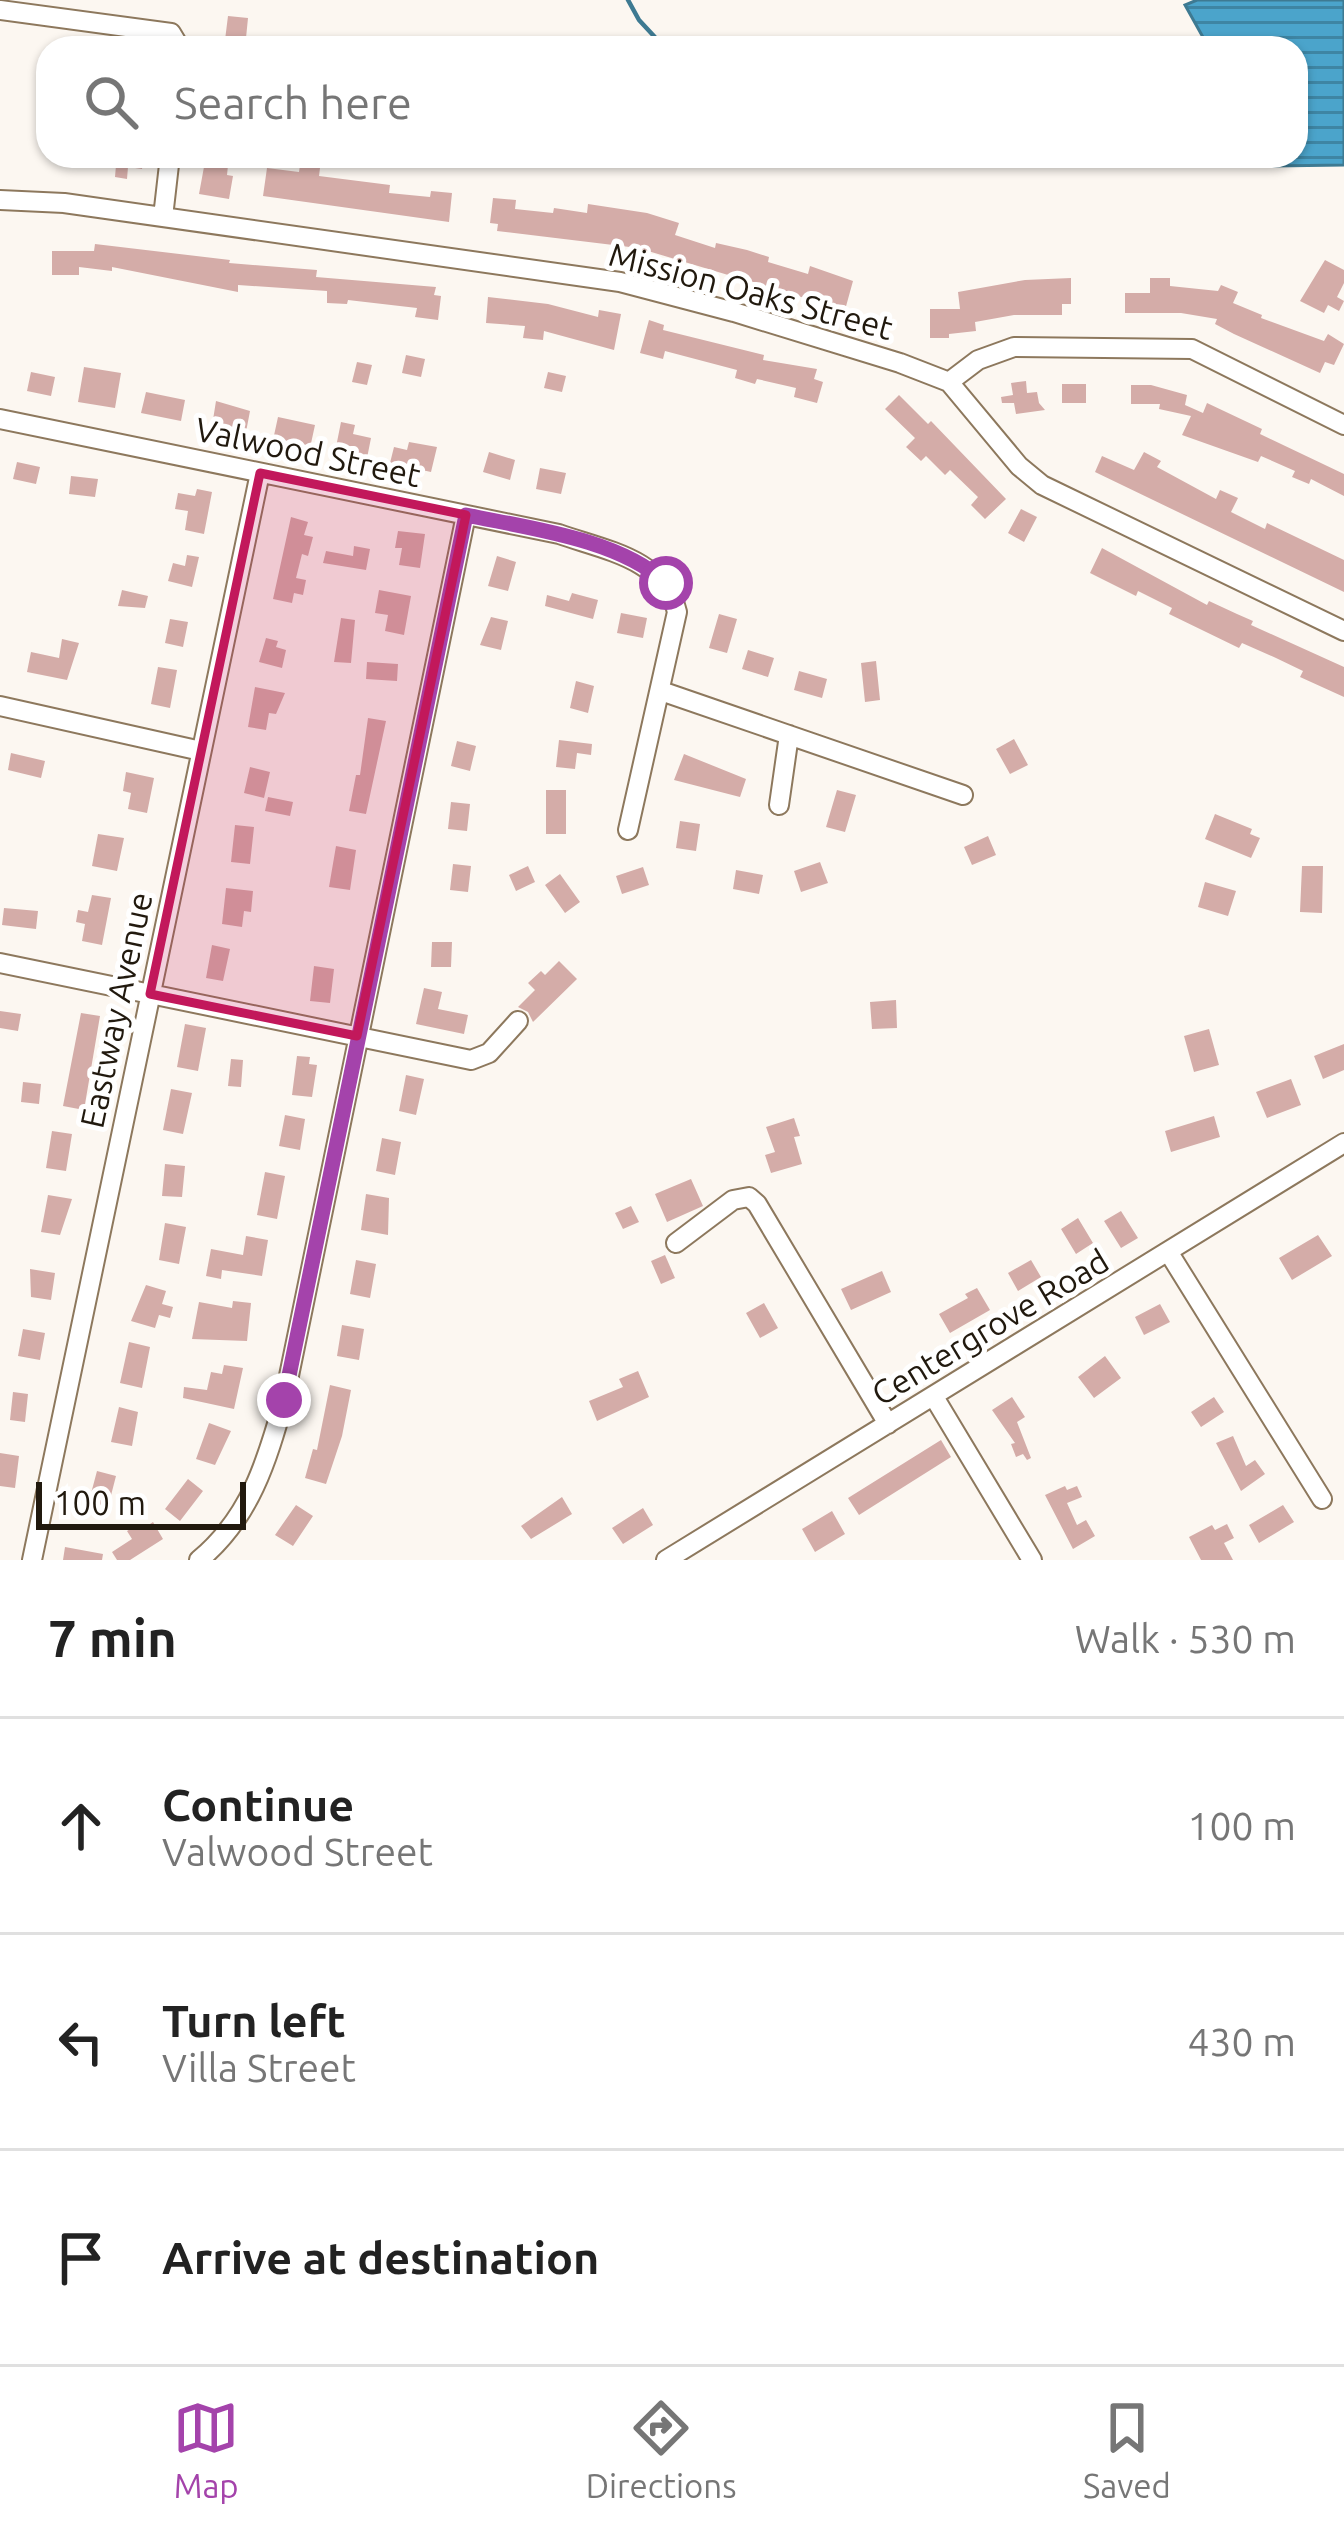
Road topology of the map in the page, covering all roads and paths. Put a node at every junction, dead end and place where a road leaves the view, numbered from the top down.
1 (0, 10) edge
2 (173, 36) edge
3 (169, 168) edge
4 (0, 200) edge
5 (163, 217) junction
6 (949, 382) junction
7 (0, 419) edge
8 (1343, 423) edge
9 (260, 473) junction
10 (466, 515) junction
11 (1344, 631) edge
12 (661, 691) junction
13 (0, 706) edge
14 (789, 734) junction
15 (201, 751) junction
16 (963, 795) dead end
17 (779, 805) dead end
18 (628, 830) dead end
19 (0, 963) edge
20 (150, 994) junction
21 (518, 1021) dead end
22 (357, 1036) junction
23 (1344, 1143) edge
24 (676, 1243) dead end
25 (1169, 1253) junction
26 (934, 1397) junction
27 (888, 1424) junction
28 (1322, 1499) dead end
29 (32, 1560) edge
30 (199, 1560) edge
31 (666, 1560) edge
32 (1032, 1560) edge

1 - 2 street
3 - 5 street
4 - 5 street, Mission Oaks Street
5 - 6 street, Mission Oaks Street
6 - 8 street
6 - 11 street, Mission Oaks Street
7 - 9 street, Valwood Street
9 - 10 street, Valwood Street
9 - 15 street, Eastway Avenue
10 - 12 street, Valwood Street
10 - 22 street
12 - 14 street
12 - 18 street, Valwood Street
13 - 15 street
14 - 16 street
14 - 17 street
15 - 20 street, Eastway Avenue
19 - 20 street
20 - 22 street
20 - 29 street, Eastway Avenue
21 - 22 street
22 - 30 street
23 - 25 street, Centergrove Road
24 - 27 street
25 - 26 street, Centergrove Road
25 - 28 street
26 - 27 street, Centergrove Road
26 - 32 street
27 - 31 street, Centergrove Road

